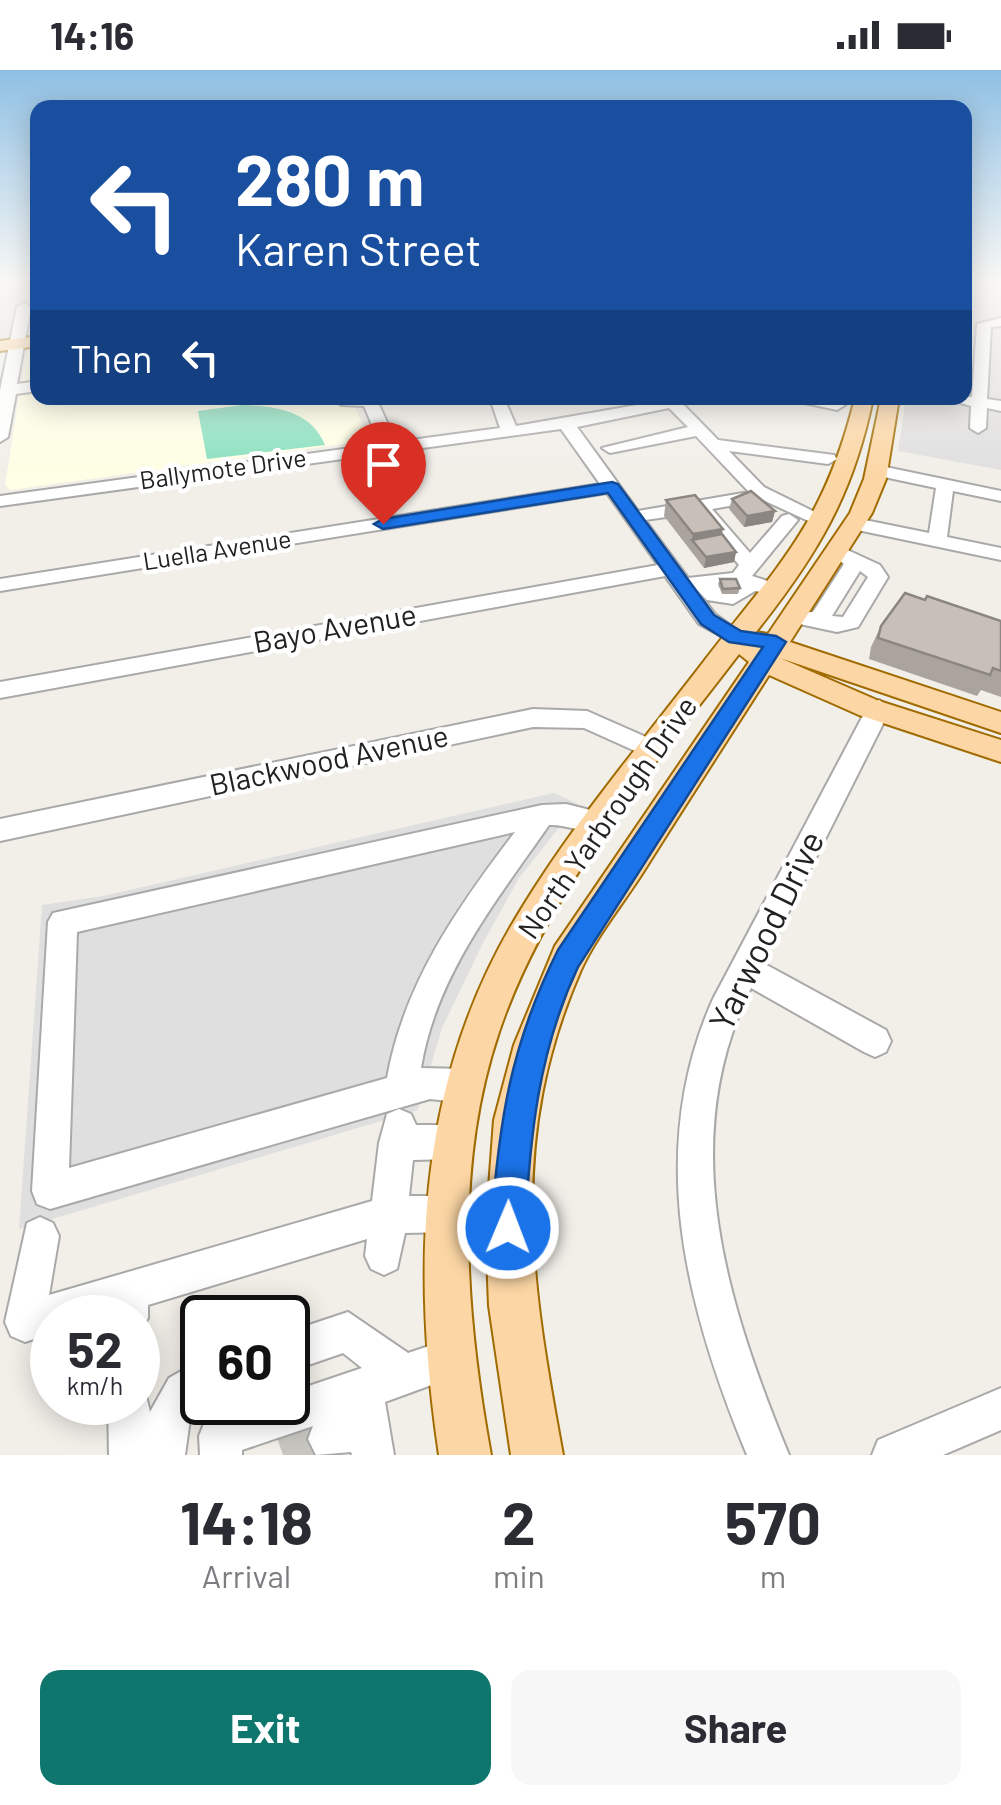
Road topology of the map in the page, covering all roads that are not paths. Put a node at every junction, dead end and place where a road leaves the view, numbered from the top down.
1 (8, 347) edge
2 (983, 347) edge
3 (30, 387) edge
4 (8, 390) junction
5 (972, 401) edge
6 (979, 402) junction
7 (372, 405) edge
8 (498, 405) edge
9 (649, 405) edge
10 (676, 405) edge
11 (831, 405) edge
12 (862, 405) edge
13 (889, 405) edge
14 (837, 406) dead end
15 (1001, 406) edge
16 (566, 424) junction
17 (978, 428) dead end
18 (509, 429) junction
19 (700, 430) junction
20 (0, 437) edge
21 (714, 444) junction
22 (389, 446) junction
23 (610, 448) dead end
24 (767, 454) junction
25 (828, 459) dead end
26 (876, 470) junction
27 (945, 486) junction
28 (612, 487) junction
29 (757, 489) junction
30 (1001, 496) edge
31 (0, 501) edge
32 (700, 506) junction
33 (634, 516) junction
34 (789, 520) dead end
35 (822, 520) junction
36 (855, 524) junction
37 (938, 541) junction
38 (1001, 554) edge
39 (847, 557) junction
40 (685, 578) junction
41 (754, 579) junction
42 (0, 585) edge
43 (793, 618) junction
44 (758, 647) junction
45 (0, 690) edge
46 (879, 708) junction
47 (1001, 723) edge
48 (653, 750) junction
49 (1001, 752) edge
50 (542, 815) junction
51 (601, 823) junction
52 (0, 830) edge
53 (510, 962) junction
54 (745, 970) junction
55 (556, 984) junction
56 (876, 1041) dead end
57 (466, 1086) junction
58 (401, 1090) junction
59 (456, 1142) junction
60 (449, 1214) junction
61 (386, 1215) junction
62 (40, 1236) dead end
63 (384, 1256) dead end
64 (154, 1295) edge
65 (30, 1321) edge
66 (310, 1345) edge
67 (450, 1360) junction
68 (404, 1375) junction
69 (180, 1399) edge
70 (1001, 1409) edge
71 (129, 1425) edge
72 (358, 1427) edge
73 (130, 1455) edge
74 (164, 1455) edge
75 (221, 1455) edge
76 (466, 1455) edge
77 (537, 1455) edge
78 (768, 1455) edge
79 (893, 1455) edge

1 - 4 street
2 - 6 street
3 - 4 street
4 - 20 street
5 - 6 street
6 - 15 street
6 - 17 street
7 - 22 street
8 - 18 street
9 - 16 street, Ballymote Drive
10 - 19 street
11 - 14 street
12 - 35 main road, North Yarbrough Drive
13 - 26 main road, North Yarbrough Drive
16 - 18 street, Ballymote Drive
16 - 28 street
18 - 22 street, Ballymote Drive
19 - 21 street
19 - 23 street
21 - 24 street
21 - 29 street
22 - 31 street, Ballymote Drive
24 - 25 street
24 - 29 street
26 - 27 street
26 - 36 main road, North Yarbrough Drive
27 - 30 street
27 - 37 street
28 - 33 street
28 - 42 street, Luella Avenue
29 - 32 street
29 - 35 street
32 - 33 street
32 - 41 street
33 - 40 street
34 - 41 street
35 - 41 main road, North Yarbrough Drive
36 - 37 street
36 - 39 main road, North Yarbrough Drive
37 - 38 street
39 - 43 main road, North Yarbrough Drive
39 - 43 street
40 - 41 street
40 - 44 street
40 - 45 street, Bayo Avenue
41 - 44 main road, North Yarbrough Drive
43 - 44 main road, North Yarbrough Drive
44 - 46 main road
44 - 47 main road
44 - 48 main road, North Yarbrough Drive
44 - 55 main road, North Yarbrough Drive
46 - 49 main road
46 - 54 street, Yarwood Drive
48 - 51 main road, North Yarbrough Drive
48 - 52 street, Blackwood Avenue
50 - 51 street
50 - 58 street
50 - 58 street
51 - 53 main road, North Yarbrough Drive
53 - 55 main road
53 - 57 main road, North Yarbrough Drive
54 - 56 street
54 - 78 street, Yarwood Drive
55 - 77 main road, North Yarbrough Drive
57 - 58 street
57 - 59 main road, North Yarbrough Drive
59 - 60 main road, North Yarbrough Drive
59 - 61 street
60 - 61 street
60 - 67 main road, North Yarbrough Drive
61 - 63 street
61 - 64 street
62 - 65 street
66 - 68 street
67 - 68 street
67 - 76 main road, North Yarbrough Drive
68 - 72 street
69 - 74 street
70 - 79 street
71 - 73 street
72 - 75 street

